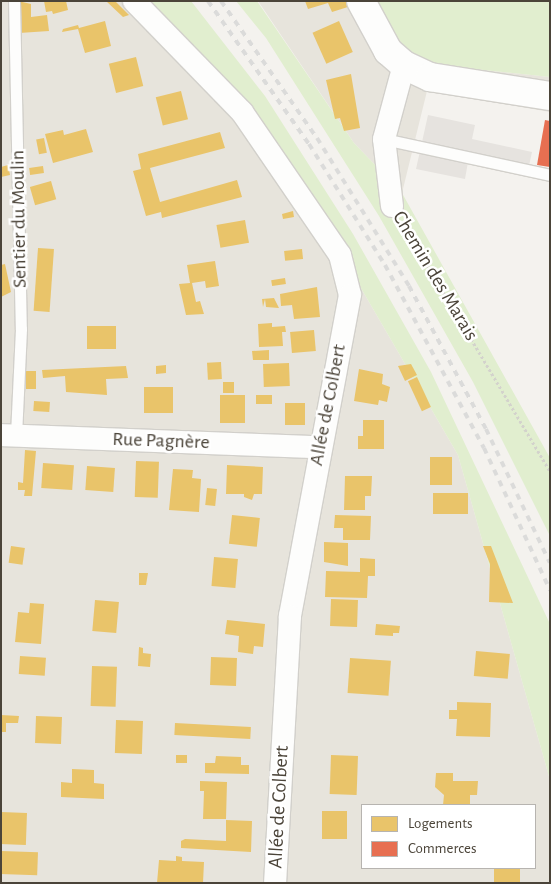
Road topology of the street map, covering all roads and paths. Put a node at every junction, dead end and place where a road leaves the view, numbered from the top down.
1 (14, 1) edge
2 (134, 1) edge
3 (361, 1) edge
4 (404, 65) junction
5 (550, 96) edge
6 (384, 139) junction
7 (550, 175) edge
8 (392, 206) joint
9 (9, 435) edge
10 (320, 447) junction
11 (550, 471) edge
12 (276, 883) edge

1 - 9 lane, Sentier du Moulin
2 - 10 street, Allée de Colbert
3 - 4 street
4 - 5 street
4 - 6 street, Chemin des Marais
6 - 7 lane
6 - 8 street, Chemin des Marais
8 - 11 path, Chemin des Marais
9 - 10 street, Rue Pagnère
10 - 12 street, Allée de Colbert

